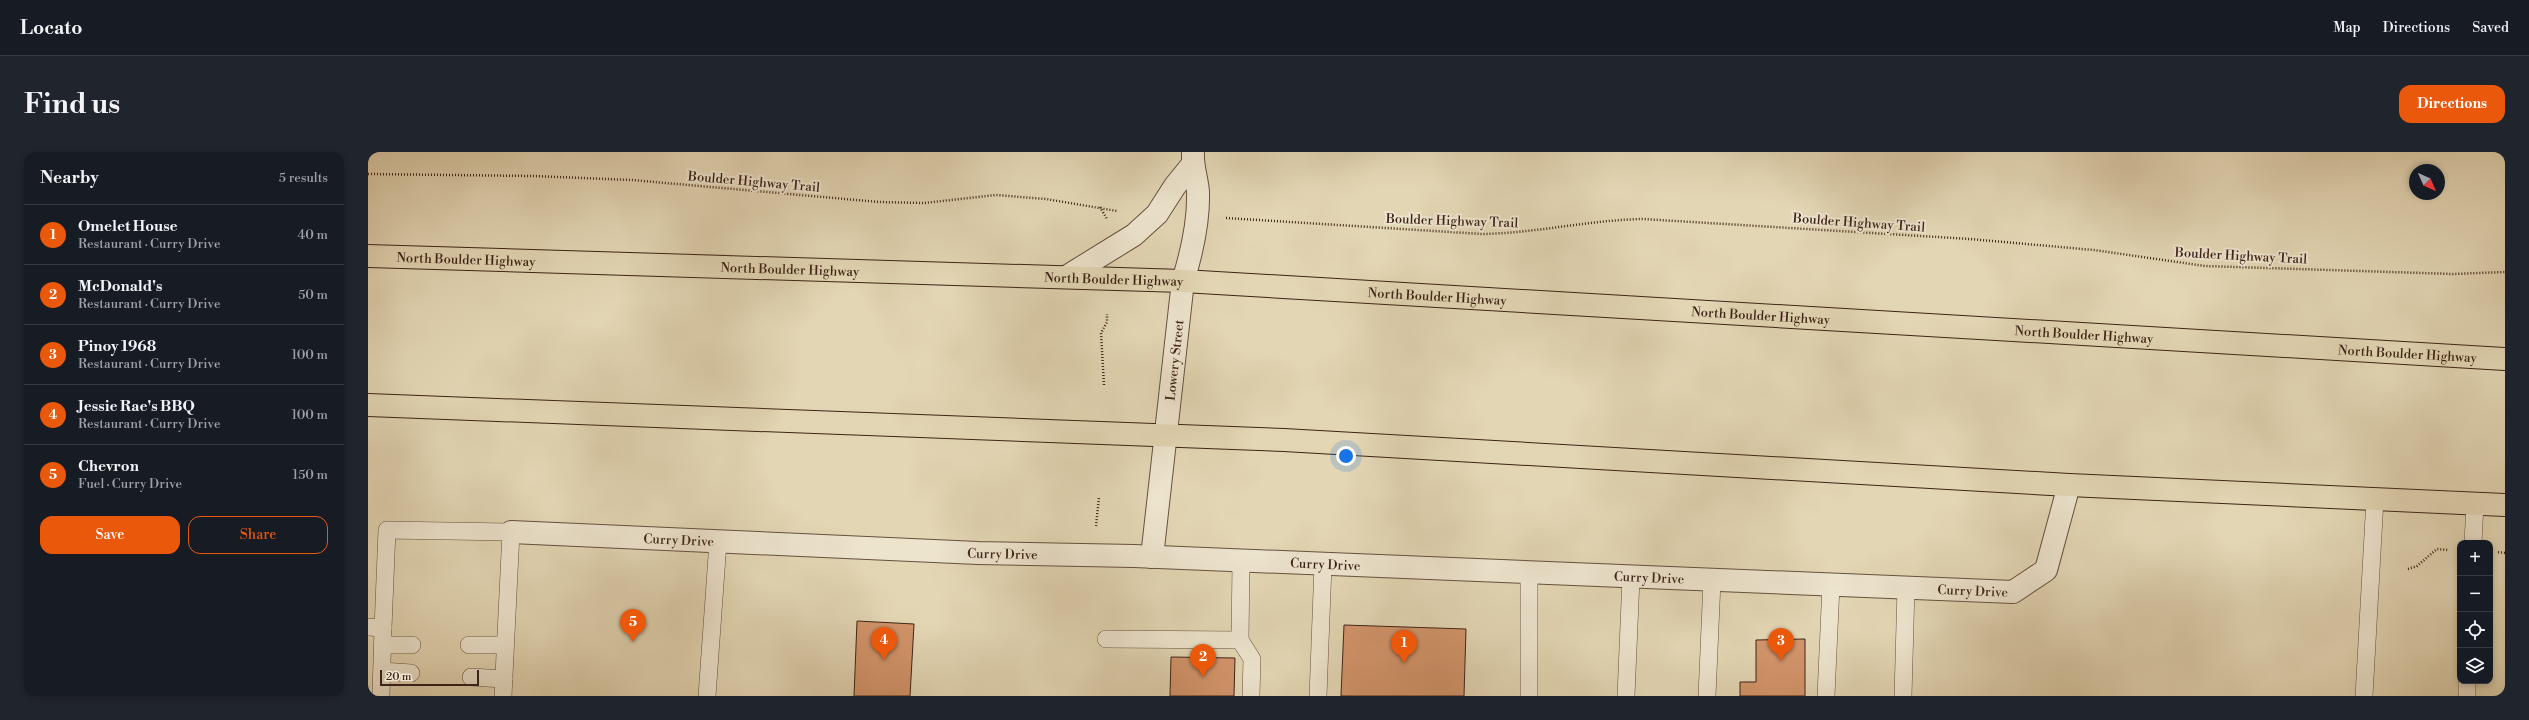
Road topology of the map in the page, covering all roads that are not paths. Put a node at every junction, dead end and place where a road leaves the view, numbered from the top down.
1 (1192, 159) edge
2 (368, 256) edge
3 (1066, 277) junction
4 (1183, 281) junction
5 (2505, 359) edge
6 (368, 405) edge
7 (1166, 437) junction
8 (2069, 485) junction
9 (2375, 499) junction
10 (2475, 504) junction
11 (2505, 505) edge
12 (511, 532) junction
13 (2473, 540) edge
14 (718, 542) junction
15 (1152, 557) junction
16 (1241, 562) junction
17 (1323, 564) junction
18 (1530, 574) junction
19 (1631, 578) junction
20 (1712, 581) junction
21 (1831, 585) junction
22 (1906, 588) junction
23 (378, 633) edge
24 (1106, 639) dead end
25 (1240, 640) junction
26 (412, 645) dead end
27 (469, 645) dead end
28 (505, 645) junction
29 (382, 671) junction
30 (411, 673) dead end
31 (470, 677) dead end
32 (504, 679) junction
33 (2467, 684) edge
34 (381, 696) edge
35 (503, 696) edge
36 (707, 696) edge
37 (1251, 696) edge
38 (1318, 696) edge
39 (1529, 696) edge
40 (1626, 696) edge
41 (1707, 696) edge
42 (1826, 696) edge
43 (1903, 696) edge
44 (2364, 696) edge
45 (2467, 696) edge

1 - 3 street, Lowery Street
1 - 4 street, Lowery Street
2 - 3 main road, North Boulder Highway
3 - 4 main road, North Boulder Highway
4 - 5 main road, North Boulder Highway
4 - 7 street, Lowery Street
6 - 7 main road
7 - 8 main road
7 - 15 street, Lowery Street
8 - 9 main road
8 - 22 street, Curry Drive
9 - 10 main road
9 - 44 lane
10 - 11 main road
10 - 13 lane
12 - 14 street, Curry Drive
12 - 23 lane
12 - 28 lane
14 - 15 street, Curry Drive
14 - 36 lane
15 - 16 street, Curry Drive
16 - 17 street, Curry Drive
16 - 25 lane
17 - 18 street, Curry Drive
17 - 38 lane
18 - 19 street, Curry Drive
18 - 39 lane
19 - 20 street, Curry Drive
19 - 40 lane
20 - 21 street, Curry Drive
20 - 41 lane
21 - 22 street, Curry Drive
21 - 42 lane
22 - 43 lane
23 - 26 lane
23 - 29 lane
24 - 25 lane
25 - 37 lane
27 - 28 lane
28 - 32 lane
29 - 30 lane
29 - 34 lane
31 - 32 lane
32 - 35 lane
33 - 45 lane

